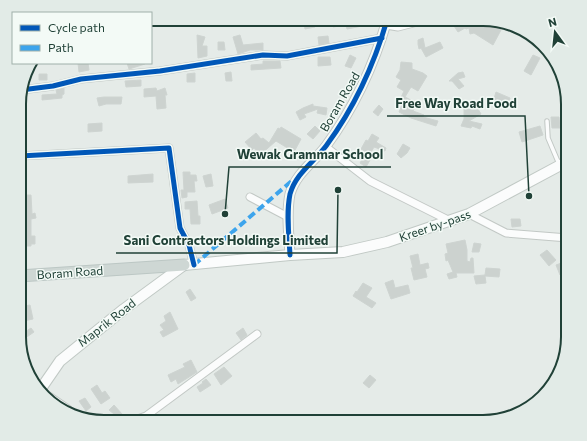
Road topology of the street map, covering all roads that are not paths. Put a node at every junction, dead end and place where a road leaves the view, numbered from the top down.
1 (386, 26) edge
2 (382, 38) junction
3 (28, 89) edge
4 (547, 121) dead end
5 (326, 147) junction
6 (26, 156) edge
7 (561, 158) edge
8 (561, 165) edge
9 (250, 197) dead end
10 (470, 214) junction
11 (288, 217) junction
12 (450, 221) junction
13 (561, 238) edge
14 (290, 255) junction
15 (189, 265) junction
16 (26, 276) edge
17 (257, 334) dead end
18 (43, 385) edge
19 (147, 415) edge

1 - 2 street, Boram Road
2 - 3 street
2 - 5 street, Boram Road
4 - 7 lane
5 - 11 street, Boram Road
5 - 12 street
6 - 15 street
8 - 10 main road, Kreer by-pass
9 - 11 street
10 - 12 main road, Kreer by-pass
10 - 13 street
11 - 14 street, Boram Road
12 - 14 main road, Kreer by-pass
14 - 15 main road, Boram Road
15 - 16 main road, Boram Road
15 - 18 main road, Maprik Road
17 - 19 street

